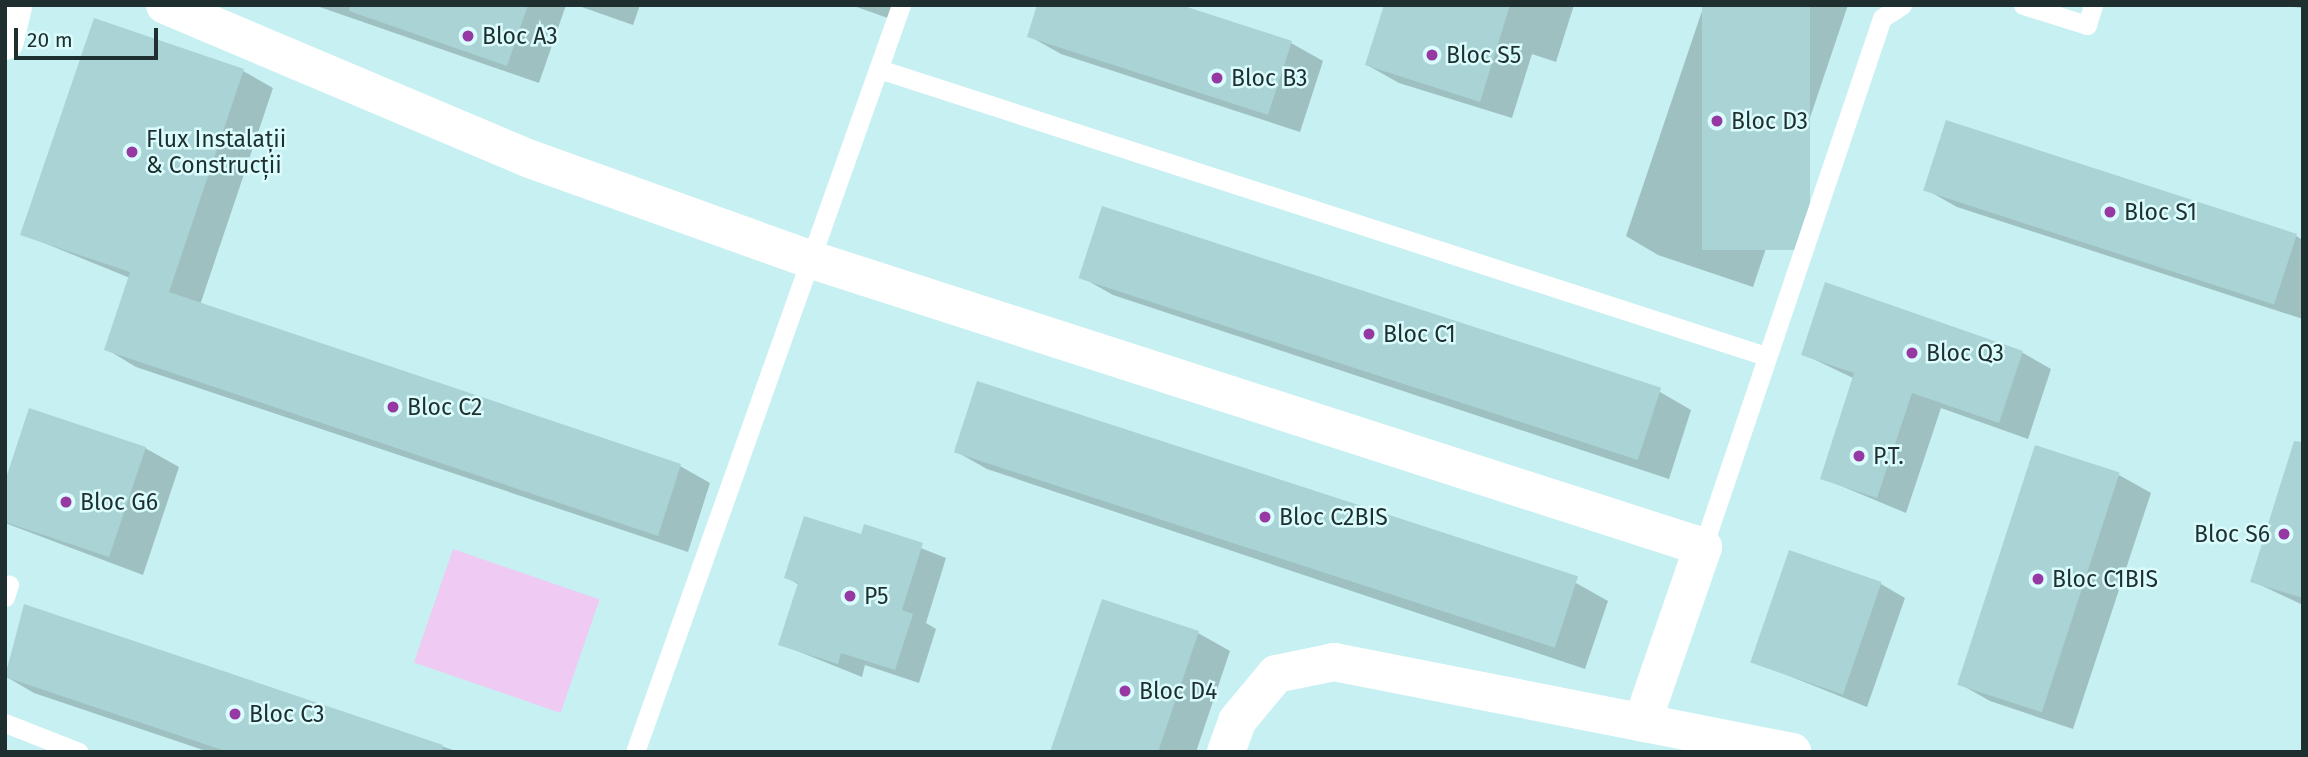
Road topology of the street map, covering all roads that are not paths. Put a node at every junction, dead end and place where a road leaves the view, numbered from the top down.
1 (13, 5) edge
2 (901, 5) edge
3 (1902, 5) edge
4 (2023, 5) edge
5 (2093, 5) edge
6 (177, 7) edge
7 (5, 41) edge
8 (879, 69) junction
9 (812, 260) junction
10 (1766, 356) junction
11 (1703, 547) junction
12 (5, 723) edge
13 (1642, 723) junction
14 (79, 752) edge
15 (635, 752) edge
16 (1226, 752) edge
17 (1792, 752) edge

1 - 7 street
2 - 8 lane
3 - 10 lane
4 - 5 lane
6 - 9 street
8 - 9 lane
8 - 10 lane
9 - 11 street
9 - 15 lane
10 - 11 lane
11 - 13 street
12 - 14 lane
13 - 16 street
13 - 17 street

